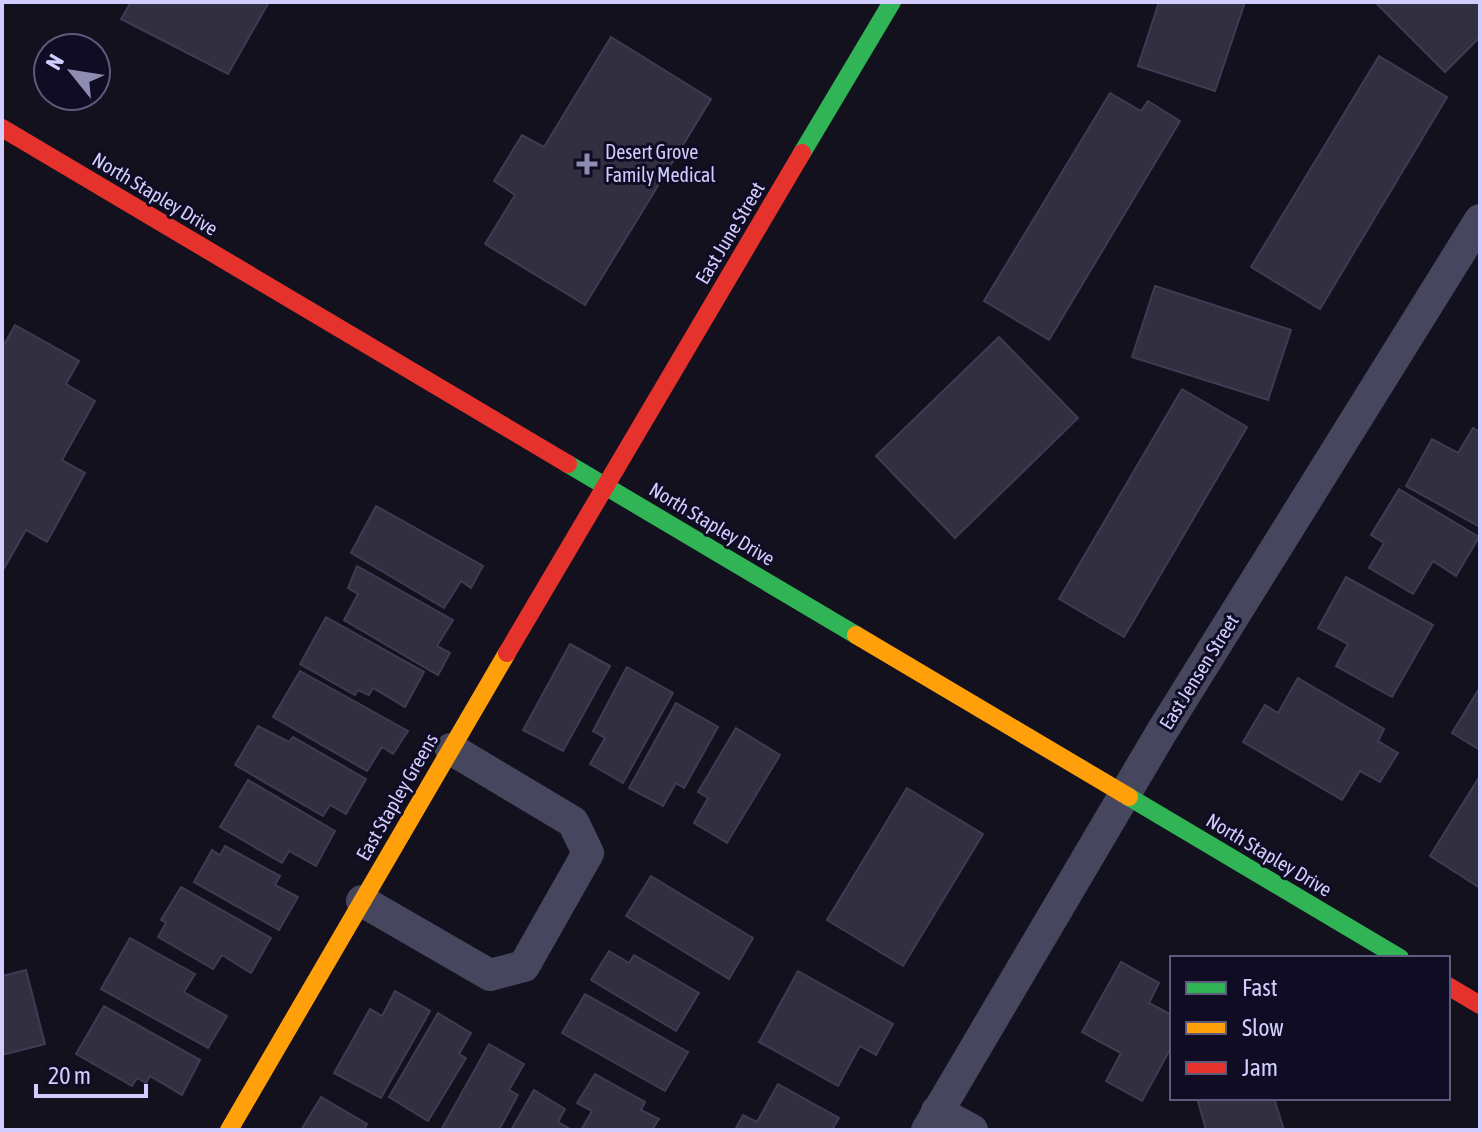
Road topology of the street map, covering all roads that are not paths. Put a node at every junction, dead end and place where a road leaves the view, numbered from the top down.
1 (892, 2) edge
2 (2, 128) edge
3 (1480, 220) edge
4 (604, 485) junction
5 (451, 749) junction
6 (1124, 794) junction
7 (362, 901) junction
8 (1397, 956) edge
9 (1450, 987) edge
10 (1480, 1005) edge
11 (932, 1120) edge
12 (229, 1130) edge
13 (972, 1130) edge

1 - 4 main road, East June Street
2 - 4 main road, North Stapley Drive
3 - 6 street, East Jensen Street
4 - 5 main road, East Stapley Greens
4 - 6 main road, North Stapley Drive
5 - 7 main road, East Stapley Greens
5 - 7 street
6 - 8 main road, North Stapley Drive
6 - 11 street, East Jensen Street
7 - 12 main road, East Stapley Greens
9 - 10 main road
11 - 13 street

